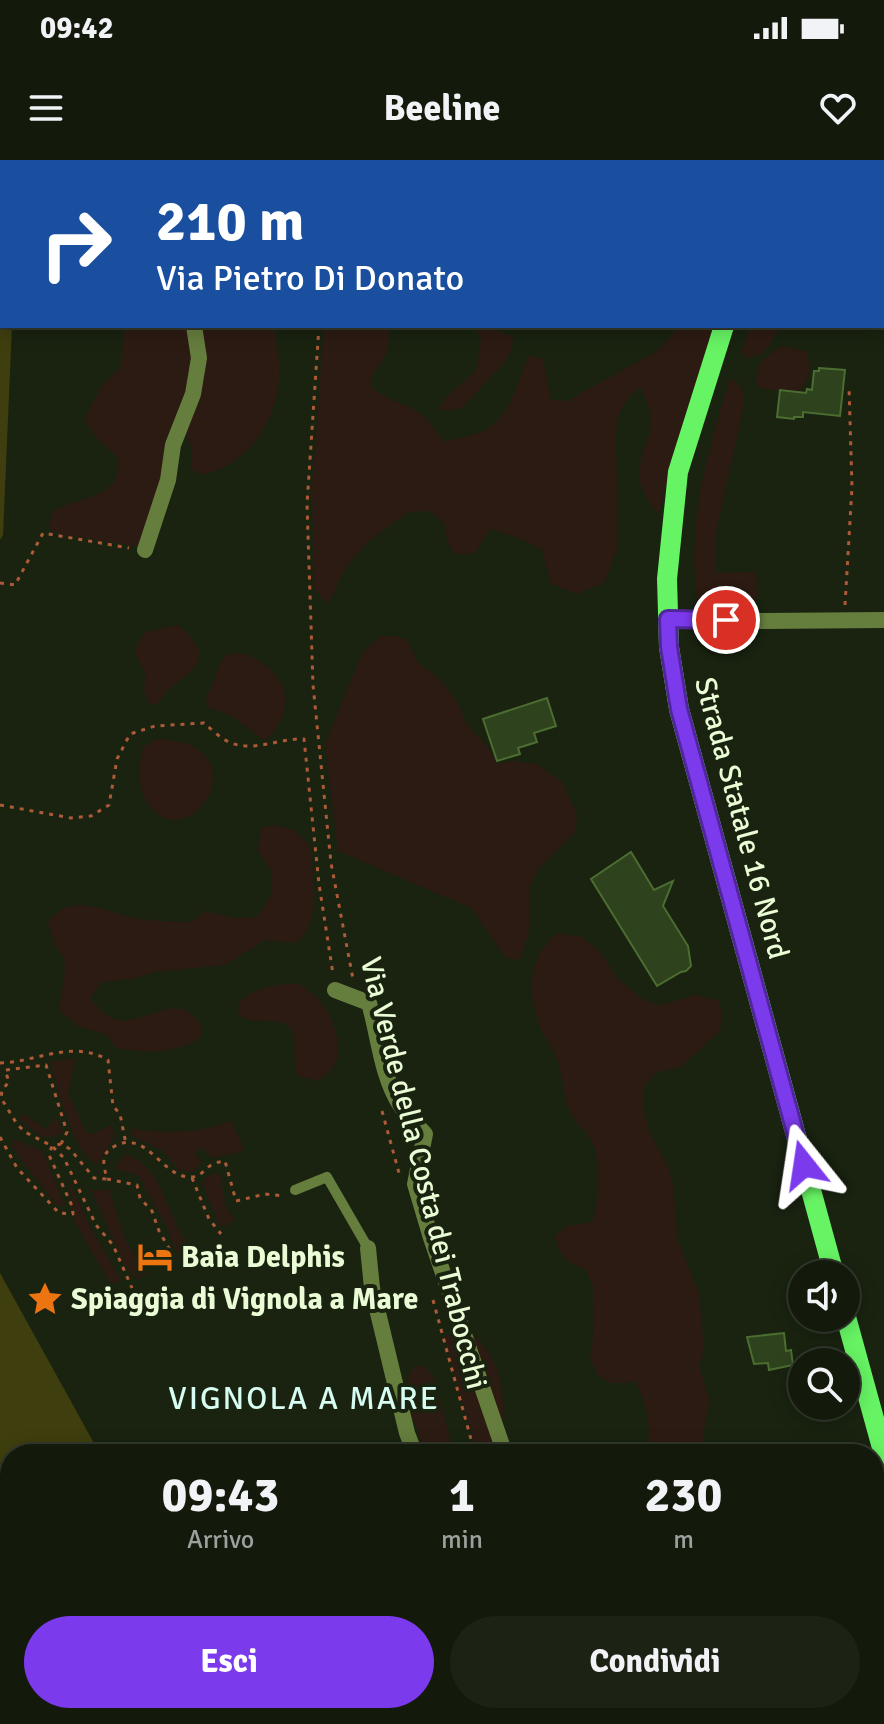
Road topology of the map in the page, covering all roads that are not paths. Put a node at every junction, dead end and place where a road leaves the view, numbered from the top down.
1 (194, 328) edge
2 (723, 328) edge
3 (145, 550) road end
4 (668, 619) junction
5 (884, 620) edge
6 (335, 990) road end
7 (291, 1193) road end
8 (368, 1248) joint
9 (830, 1260) edge
10 (850, 1332) edge
11 (411, 1444) edge
12 (502, 1444) edge
13 (881, 1444) edge

1 - 3 street
2 - 4 main road, Strada Statale 16 Nord
4 - 5 street
4 - 9 main road, Strada Statale 16 Nord
6 - 12 street
7 - 8 lane
8 - 11 street
10 - 13 main road

